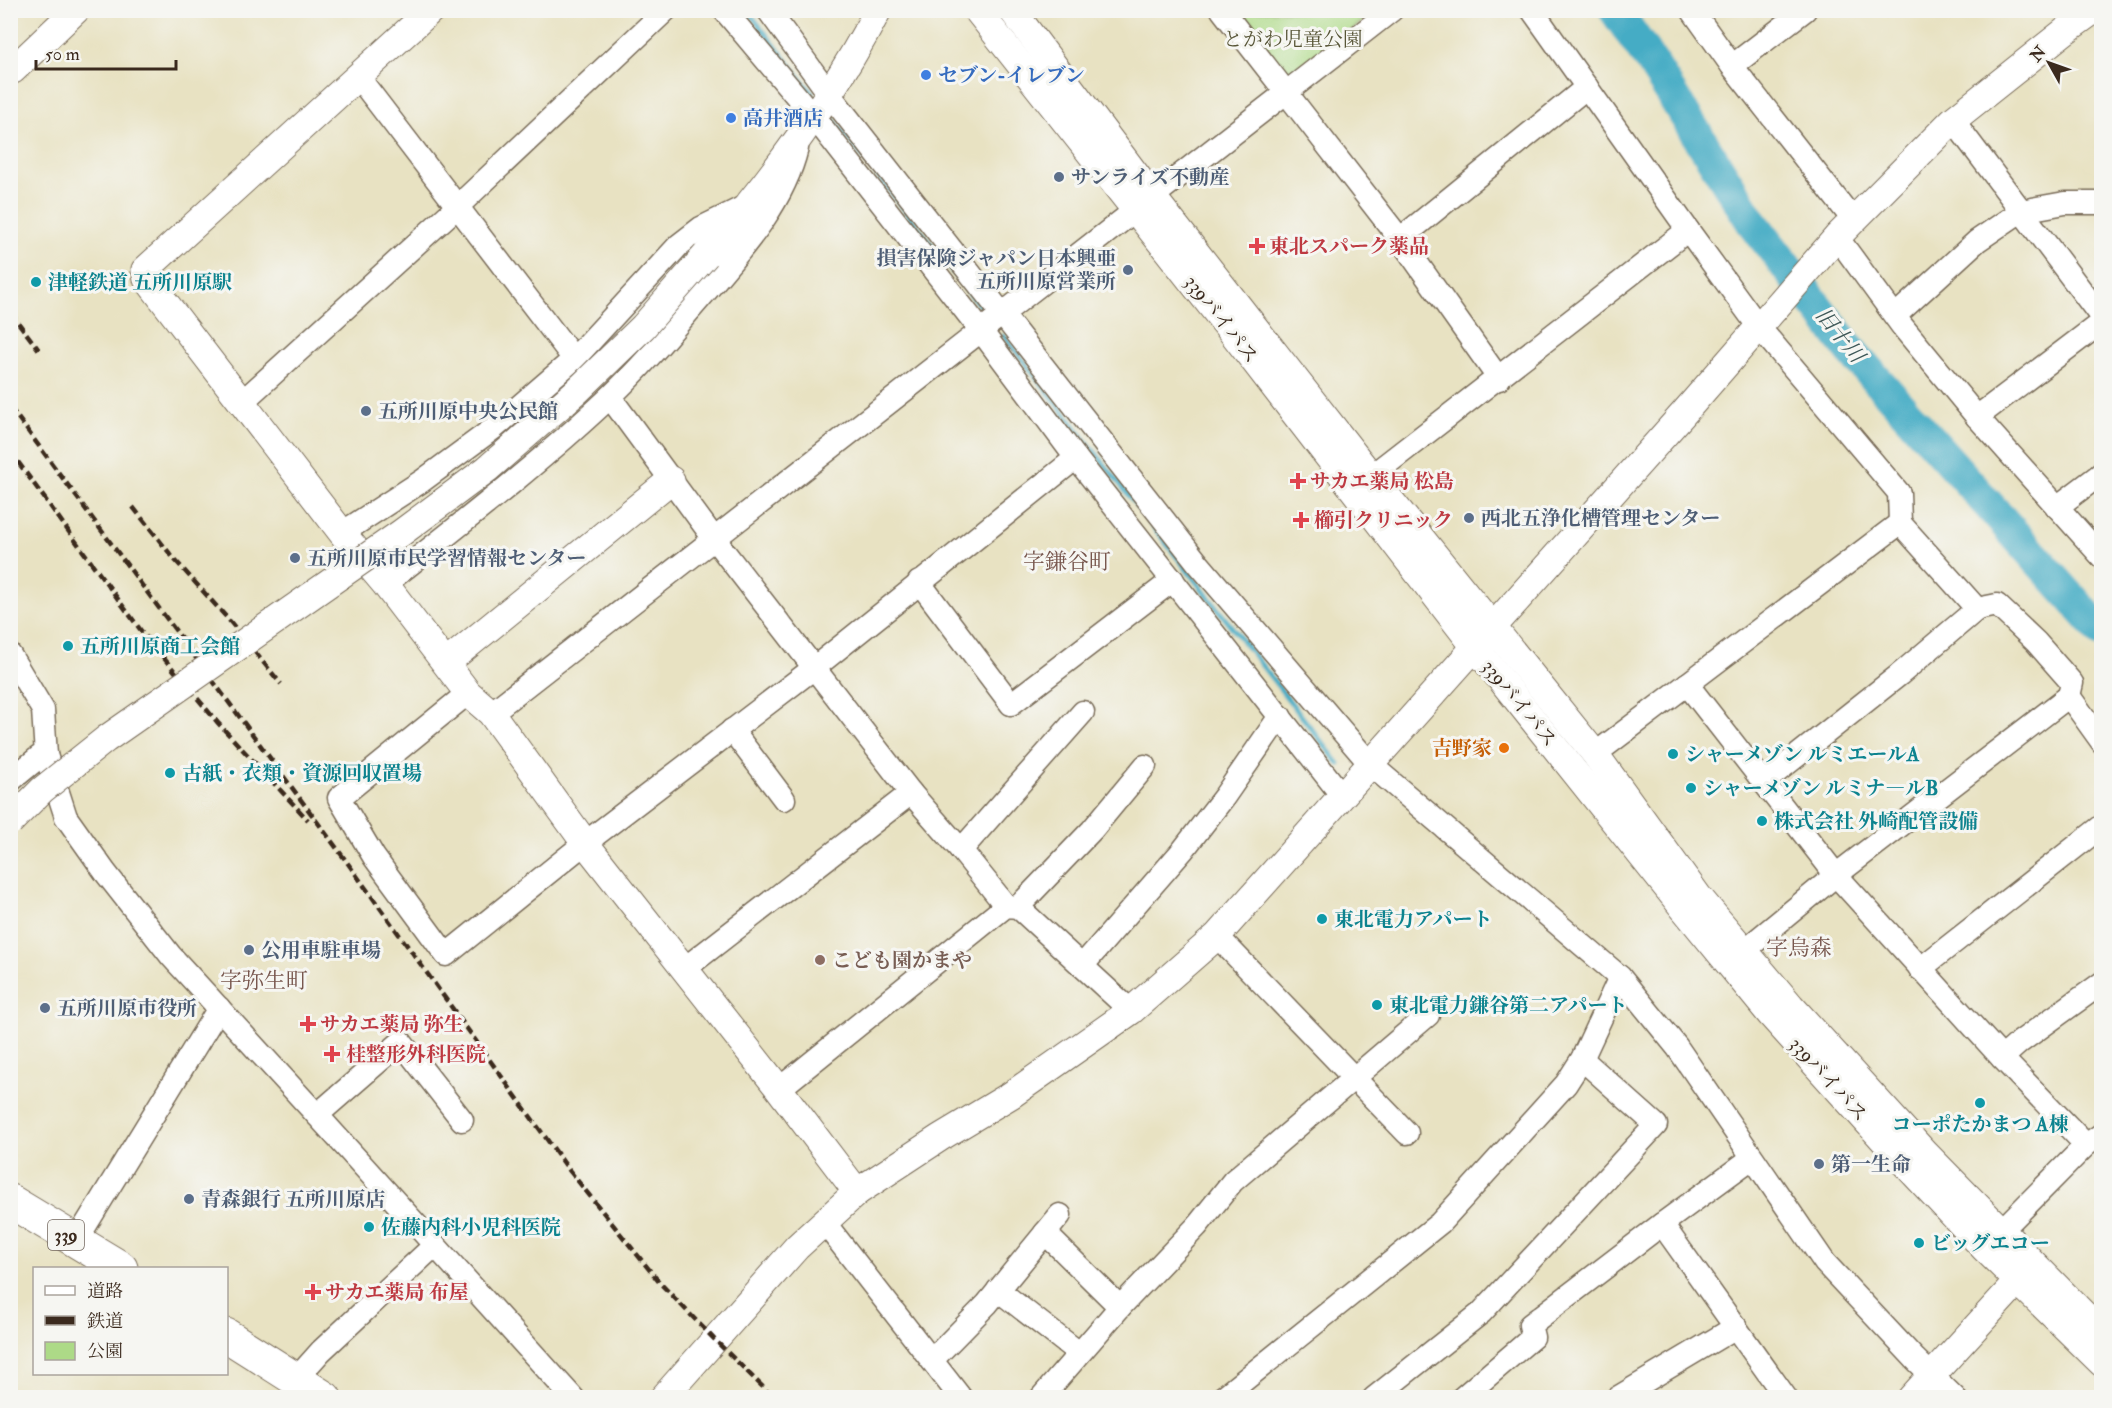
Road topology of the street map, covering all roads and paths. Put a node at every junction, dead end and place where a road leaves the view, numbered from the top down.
1 (76, 10) edge
2 (431, 10) edge
3 (666, 10) edge
4 (724, 10) edge
5 (768, 10) edge
6 (878, 10) edge
7 (977, 10) edge
8 (1012, 10) edge
9 (1222, 10) edge
10 (1392, 10) edge
11 (1532, 10) edge
12 (1692, 10) edge
13 (1805, 10) edge
14 (2094, 10) edge
15 (2061, 21) edge
16 (1732, 66) junction
17 (12, 70) edge
18 (359, 78) junction
19 (1587, 87) junction
20 (1286, 93) junction
21 (830, 94) junction
22 (814, 117) junction
23 (1953, 120) junction
24 (799, 141) junction
25 (1144, 203) junction
26 (2102, 203) edge
27 (458, 206) junction
28 (747, 206) junction
29 (2021, 211) junction
30 (1688, 230) junction
31 (1842, 233) junction
32 (1400, 239) junction
33 (1003, 316) junction
34 (1895, 316) junction
35 (2102, 320) edge
36 (1758, 326) junction
37 (981, 332) junction
38 (574, 359) junction
39 (1499, 379) junction
40 (610, 397) junction
41 (242, 402) junction
42 (1977, 417) junction
43 (1076, 458) junction
44 (2102, 473) edge
45 (671, 480) junction
46 (1362, 483) junction
47 (2057, 507) junction
48 (1900, 523) junction
49 (342, 533) junction
50 (715, 540) junction
51 (2102, 557) edge
52 (1173, 580) junction
53 (919, 582) junction
54 (385, 584) junction
55 (1977, 609) junction
56 (1483, 637) junction
57 (13, 663) edge
58 (446, 663) junction
59 (814, 668) junction
60 (1687, 684) junction
61 (468, 693) junction
62 (2069, 696) junction
63 (1083, 712) dead end
64 (491, 714) junction
65 (1280, 716) junction
66 (732, 730) junction
67 (2102, 742) edge
68 (1594, 754) junction
69 (46, 755) junction
70 (1371, 765) junction
71 (1145, 766) dead end
72 (10, 782) edge
73 (1764, 782) junction
74 (911, 794) junction
75 (1343, 797) junction
76 (784, 799) dead end
77 (10, 822) edge
78 (2102, 826) edge
79 (585, 843) junction
80 (961, 850) junction
81 (1836, 875) junction
82 (1012, 907) junction
83 (1216, 936) junction
84 (1745, 950) junction
85 (1082, 966) junction
86 (684, 969) junction
87 (1920, 969) junction
88 (1620, 977) junction
89 (2102, 983) edge
90 (219, 1008) junction
91 (1131, 1011) junction
92 (1428, 1015) dead end
93 (2002, 1058) junction
94 (1582, 1059) junction
95 (1353, 1078) junction
96 (779, 1089) junction
97 (317, 1115) junction
98 (462, 1120) dead end
99 (1407, 1133) dead end
100 (2094, 1140) edge
101 (1752, 1158) junction
102 (857, 1192) junction
103 (10, 1201) edge
104 (1060, 1215) dead end
105 (824, 1222) junction
106 (1662, 1224) junction
107 (1045, 1233) junction
108 (1993, 1239) junction
109 (76, 1241) junction
110 (435, 1245) junction
111 (118, 1267) edge
112 (2026, 1272) junction
113 (998, 1290) junction
114 (1120, 1307) junction
115 (1736, 1328) junction
116 (2102, 1333) edge
117 (228, 1336) edge
118 (1080, 1353) junction
119 (932, 1360) junction
120 (2102, 1363) edge
121 (1932, 1374) junction
122 (296, 1379) junction
123 (325, 1398) edge
124 (573, 1398) edge
125 (663, 1398) edge
126 (961, 1398) edge
127 (1041, 1398) edge
128 (1222, 1398) edge
129 (1374, 1398) edge
130 (1462, 1398) edge
131 (1617, 1398) edge
132 (1786, 1398) edge
133 (1911, 1398) edge
134 (1955, 1398) edge

1 - 17 street
2 - 18 street
3 - 27 street
4 - 22 street
5 - 21 street
6 - 21 street
7 - 25 street, 339バイパス
8 - 25 street
9 - 20 street
10 - 20 street
11 - 19 street
12 - 16 street
13 - 16 street
14 - 15 street
15 - 23 street
16 - 31 street
18 - 27 street
18 - 41 street
19 - 30 street
19 - 32 street
20 - 25 street
20 - 32 street
21 - 22 street
21 - 33 street
22 - 24 street
22 - 37 street
23 - 29 street
23 - 31 street
24 - 28 street
24 - 40 street
25 - 33 street
25 - 46 street, 339バイパス
26 - 29 street
27 - 38 street
27 - 41 street
28 - 38 street
28 - 77 street, bridge
29 - 34 street
29 - 35 street
30 - 36 street
30 - 39 street
31 - 34 street
31 - 36 street
32 - 39 street
33 - 37 street
33 - 70 street
34 - 42 street
35 - 42 street
36 - 48 street
36 - 56 street
37 - 43 street
37 - 50 street
38 - 49 street
39 - 46 street
40 - 45 street
40 - 54 street
41 - 49 street
42 - 47 street
43 - 52 street
43 - 53 street
44 - 47 street
45 - 50 street
45 - 58 street
46 - 56 street, 339バイパス
47 - 51 street
48 - 55 street
48 - 60 street
49 - 54 street
50 - 59 street
50 - 64 street
52 - 53 street
52 - 65 street
53 - 59 street
54 - 58 street
55 - 62 street
55 - 73 street
56 - 68 street
56 - 70 street
56 - 108 street, 339バイパス
57 - 69 street
58 - 61 street
59 - 66 street
59 - 74 street
60 - 68 street
60 - 73 street
61 - 64 street
61 - 79 street
62 - 67 street
62 - 81 street
63 - 80 street
64 - 79 street
65 - 75 street
65 - 85 street
66 - 76 street
66 - 79 street
68 - 84 street
69 - 72 street
69 - 90 street
70 - 75 street
70 - 88 street
71 - 82 street
73 - 81 street
74 - 80 street
74 - 86 street
75 - 83 street
78 - 87 street
79 - 86 street
80 - 82 street
81 - 84 street
81 - 87 street
82 - 85 street
82 - 96 street
83 - 91 street
83 - 95 street
84 - 108 street
85 - 91 street
86 - 96 street
87 - 93 street
88 - 94 street
88 - 101 street
89 - 93 street
90 - 97 street
90 - 109 street
91 - 102 street
92 - 95 street
93 - 100 street
94 - 128 street
94 - 129 street
95 - 99 street
95 - 114 street
96 - 102 street
97 - 98 street
97 - 110 street
100 - 108 street
101 - 106 street
101 - 121 street
102 - 105 street
103 - 109 highway, 339
104 - 107 street
105 - 119 street
105 - 125 street
106 - 115 street
106 - 130 street
107 - 113 street
107 - 114 street
108 - 112 street, 339バイパス
109 - 111 highway, 339
110 - 122 street
110 - 124 street
112 - 116 street
112 - 120 street, 339バイパス
112 - 121 street
113 - 118 street
113 - 119 street
114 - 118 street
115 - 131 street
115 - 132 street
117 - 122 highway
118 - 127 street
119 - 126 street
121 - 133 street
121 - 134 street
122 - 123 highway

